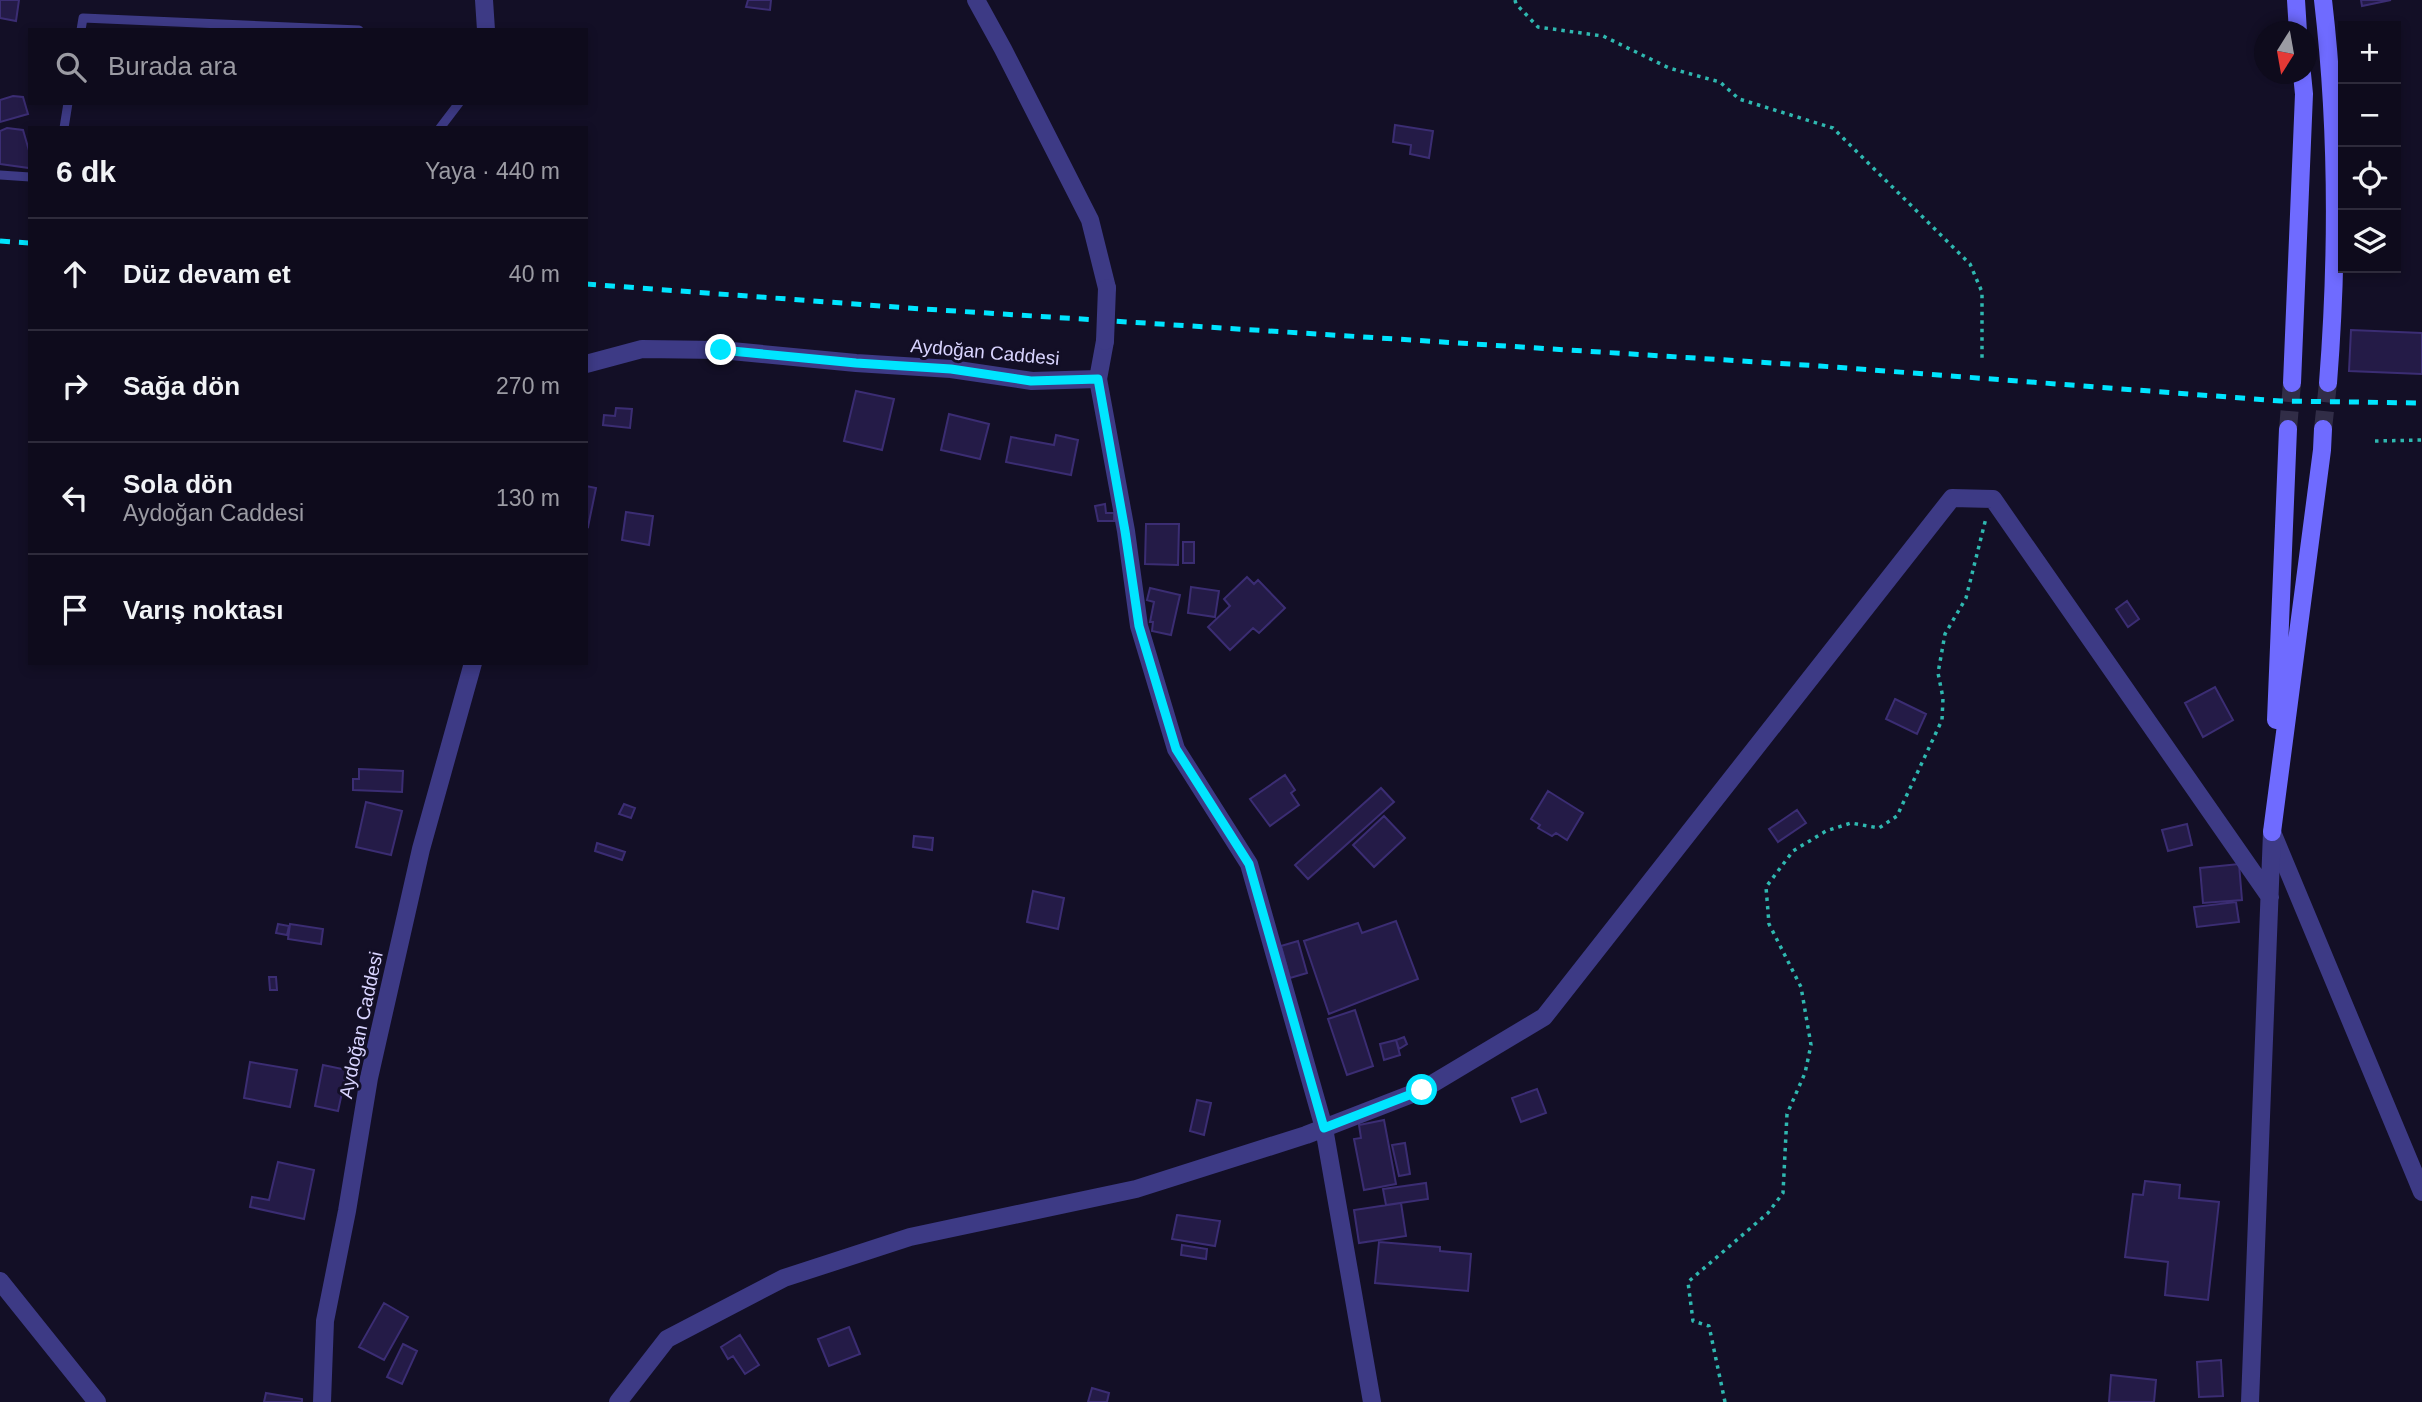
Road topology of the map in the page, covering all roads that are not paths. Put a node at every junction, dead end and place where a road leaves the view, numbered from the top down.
1 (484, 0) edge
2 (976, 0) edge
3 (2295, 0) edge
4 (2323, 0) edge
5 (2297, 21) edge
6 (81, 28) edge
7 (313, 28) edge
8 (485, 28) edge
9 (2303, 84) edge
10 (68, 105) edge
11 (457, 105) edge
12 (64, 126) edge
13 (442, 126) edge
14 (0, 175) edge
15 (28, 177) edge
16 (588, 363) edge
17 (1098, 379) junction
18 (2292, 383) tunnel mouth
19 (2328, 383) tunnel mouth
20 (2288, 429) tunnel mouth
21 (2323, 429) tunnel mouth
22 (472, 665) edge
23 (2272, 832) junction
24 (2270, 897) junction
25 (1324, 1128) junction
26 (2422, 1192) edge
27 (0, 1281) edge
28 (97, 1402) edge
29 (322, 1402) edge
30 (618, 1402) edge
31 (1371, 1402) edge
32 (2250, 1402) edge

1 - 8 street
2 - 17 street, bridge
3 - 5 main road
4 - 19 main road
6 - 7 lane
9 - 18 main road
10 - 12 lane
11 - 13 lane
14 - 15 lane
16 - 17 street, Aydoğan Caddesi
17 - 25 street
20 - 23 main road
21 - 23 main road
22 - 29 street, Aydoğan Caddesi
23 - 24 street
23 - 26 street
24 - 25 street
24 - 32 street
25 - 30 street
25 - 31 street
27 - 28 street

